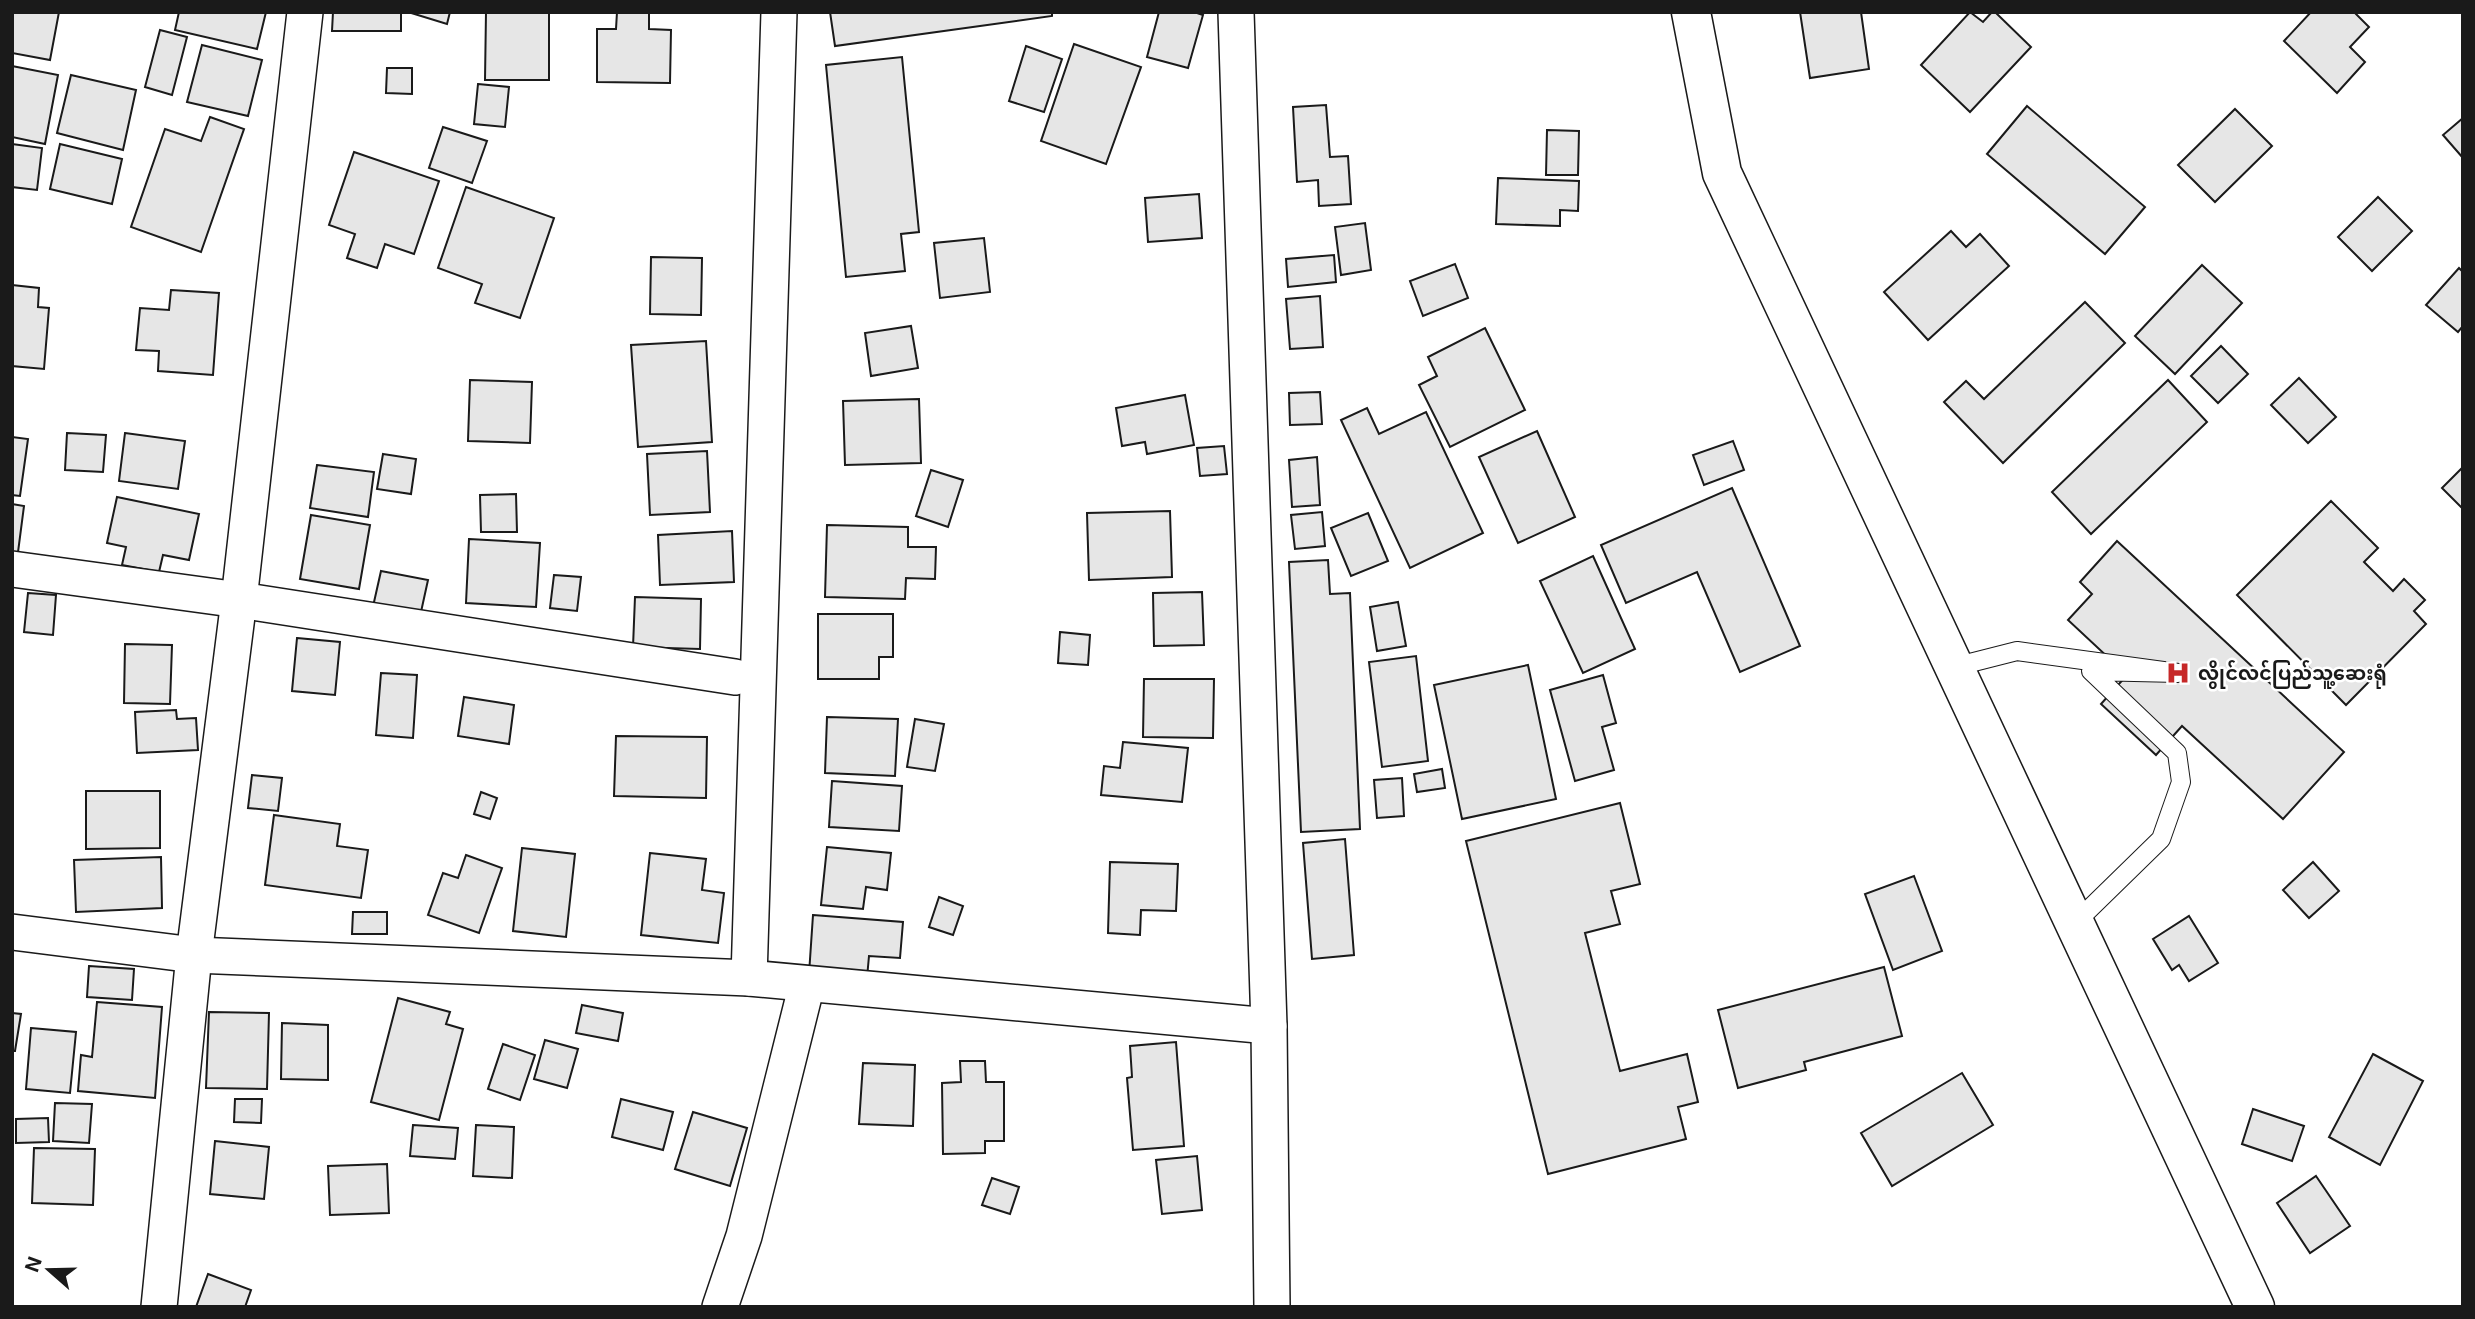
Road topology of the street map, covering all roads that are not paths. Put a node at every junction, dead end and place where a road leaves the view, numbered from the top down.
1 (304, 12) edge
2 (779, 12) edge
3 (1236, 12) edge
4 (1691, 12) edge
5 (12, 569) edge
6 (239, 600) junction
7 (1954, 667) junction
8 (735, 677) dead end
9 (2075, 923) junction
10 (12, 932) edge
11 (194, 955) junction
12 (749, 978) junction
13 (807, 984) junction
14 (1269, 1026) junction
15 (159, 1307) edge
16 (720, 1307) edge
17 (1272, 1307) edge
18 (2255, 1307) edge

1 - 6 street
2 - 12 street
3 - 14 street
4 - 7 highway
5 - 6 street
6 - 8 street
6 - 11 street
7 - 9 highway
7 - 9 lane
9 - 18 highway
10 - 11 street
11 - 12 street
11 - 15 street
12 - 13 street
13 - 14 street
13 - 16 street
14 - 17 street

